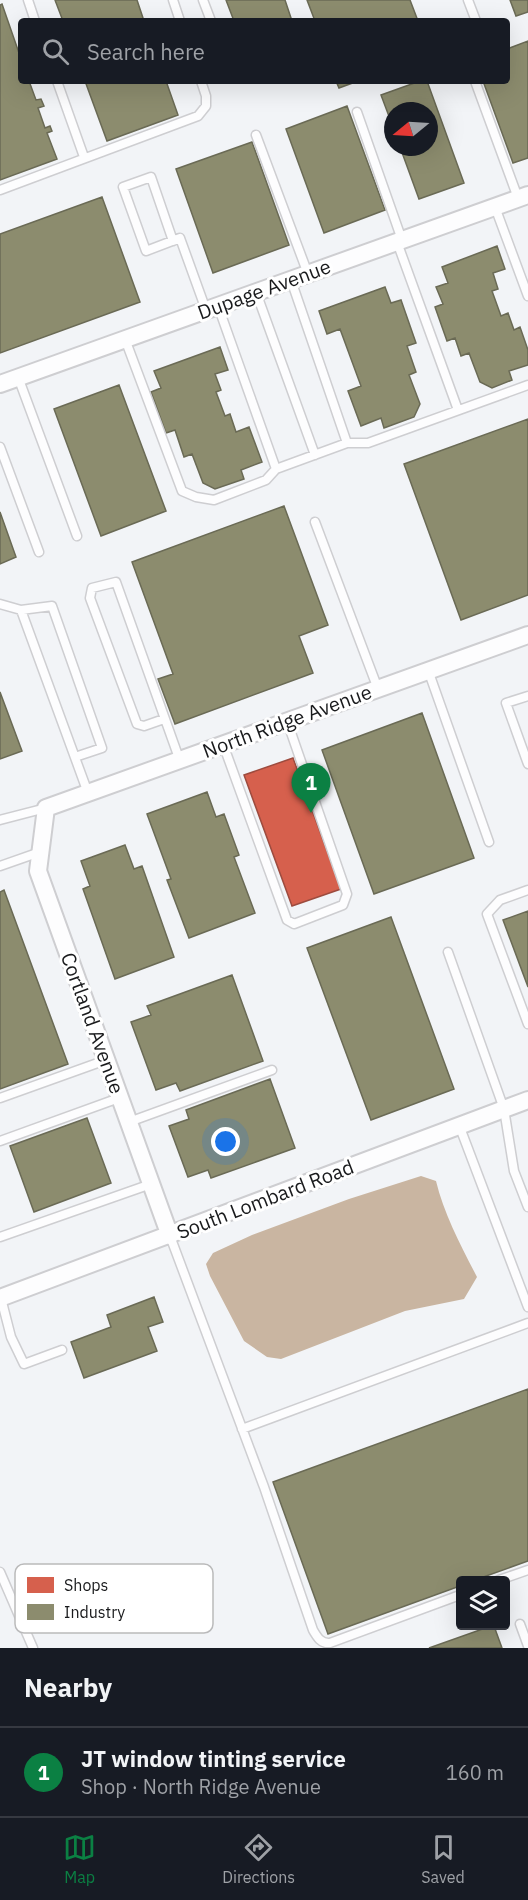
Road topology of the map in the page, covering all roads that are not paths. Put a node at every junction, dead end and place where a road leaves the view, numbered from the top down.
1 (28, 0) edge
2 (173, 0) edge
3 (203, 0) edge
4 (468, 0) edge
5 (34, 18) edge
6 (179, 18) edge
7 (210, 18) edge
8 (475, 18) edge
9 (58, 84) edge
10 (202, 84) edge
11 (476, 84) edge
12 (357, 112) dead end
13 (256, 135) dead end
14 (84, 157) junction
15 (0, 190) edge
16 (523, 197) edge
17 (495, 207) junction
18 (173, 241) junction
19 (400, 241) junction
20 (308, 274) junction
21 (291, 280) junction
22 (256, 292) junction
23 (528, 296) edge
24 (212, 308) junction
25 (125, 339) junction
26 (18, 377) junction
27 (0, 384) edge
28 (528, 385) edge
29 (458, 410) junction
30 (347, 443) junction
31 (0, 447) edge
32 (315, 455) junction
33 (276, 469) junction
34 (315, 522) dead end
35 (78, 536) dead end
36 (39, 552) dead end
37 (0, 604) edge
38 (21, 610) junction
39 (528, 635) edge
40 (428, 670) junction
41 (378, 689) junction
42 (528, 696) edge
43 (164, 719) junction
44 (287, 721) junction
45 (223, 744) junction
46 (75, 757) junction
47 (180, 761) junction
48 (528, 764) edge
49 (88, 793) junction
50 (46, 808) junction
51 (0, 820) edge
52 (489, 842) dead end
53 (40, 852) junction
54 (0, 866) edge
55 (528, 890) edge
56 (448, 952) dead end
57 (528, 1024) edge
58 (106, 1060) junction
59 (272, 1070) dead end
60 (0, 1098) edge
61 (119, 1098) junction
62 (528, 1100) edge
63 (504, 1109) junction
64 (129, 1122) junction
65 (459, 1125) junction
66 (0, 1141) edge
67 (151, 1184) junction
68 (528, 1207) edge
69 (170, 1236) junction
70 (0, 1237) edge
71 (0, 1298) edge
72 (528, 1307) edge
73 (528, 1323) edge
74 (62, 1350) dead end
75 (242, 1429) junction
76 (528, 1570) edge
77 (0, 1572) edge
78 (510, 1577) edge
79 (456, 1596) edge
80 (15, 1607) edge
81 (520, 1624) dead end
82 (26, 1633) edge
83 (528, 1646) edge
84 (33, 1648) edge

1 - 5 lane
2 - 6 lane
3 - 7 lane
4 - 8 lane
9 - 14 lane
10 - 14 lane
11 - 16 lane
12 - 19 lane
13 - 20 lane
14 - 15 lane
16 - 17 street, Dupage Avenue
17 - 19 street, Dupage Avenue
17 - 23 lane
18 - 18 lane
18 - 24 lane
19 - 20 street, Dupage Avenue
19 - 29 lane
20 - 21 street, Dupage Avenue
21 - 22 street, Dupage Avenue
21 - 30 lane
22 - 24 street, Dupage Avenue
22 - 32 lane
24 - 25 street, Dupage Avenue
24 - 33 lane
25 - 26 street, Dupage Avenue
25 - 33 lane
26 - 27 street, Dupage Avenue
26 - 35 lane
28 - 29 lane
29 - 30 lane
30 - 32 lane
31 - 36 lane
32 - 33 lane
34 - 41 lane
37 - 38 lane
38 - 46 lane
38 - 46 lane
39 - 40 street, North Ridge Avenue
40 - 41 street, North Ridge Avenue
40 - 52 lane
41 - 44 street, North Ridge Avenue
42 - 48 lane
43 - 43 lane
43 - 47 lane
44 - 45 street, North Ridge Avenue
44 - 45 lane
45 - 47 street, North Ridge Avenue
46 - 49 lane
47 - 49 street, North Ridge Avenue
49 - 50 street, North Ridge Avenue
50 - 51 lane
50 - 53 street, Cortland Avenue
53 - 54 lane
53 - 58 street, Cortland Avenue
55 - 57 lane
56 - 63 lane
58 - 60 lane
58 - 61 street, Cortland Avenue
59 - 64 lane
61 - 64 street, Cortland Avenue
61 - 66 lane
62 - 63 street, South Lombard Road
63 - 65 street, South Lombard Road
63 - 68 lane
64 - 67 street, Cortland Avenue
65 - 69 street, South Lombard Road
65 - 72 lane
67 - 69 street, Cortland Avenue
67 - 70 lane
69 - 71 street, South Lombard Road
69 - 75 lane
71 - 74 lane
73 - 75 lane
75 - 79 lane
76 - 78 lane
77 - 80 lane
81 - 83 lane
82 - 84 lane

